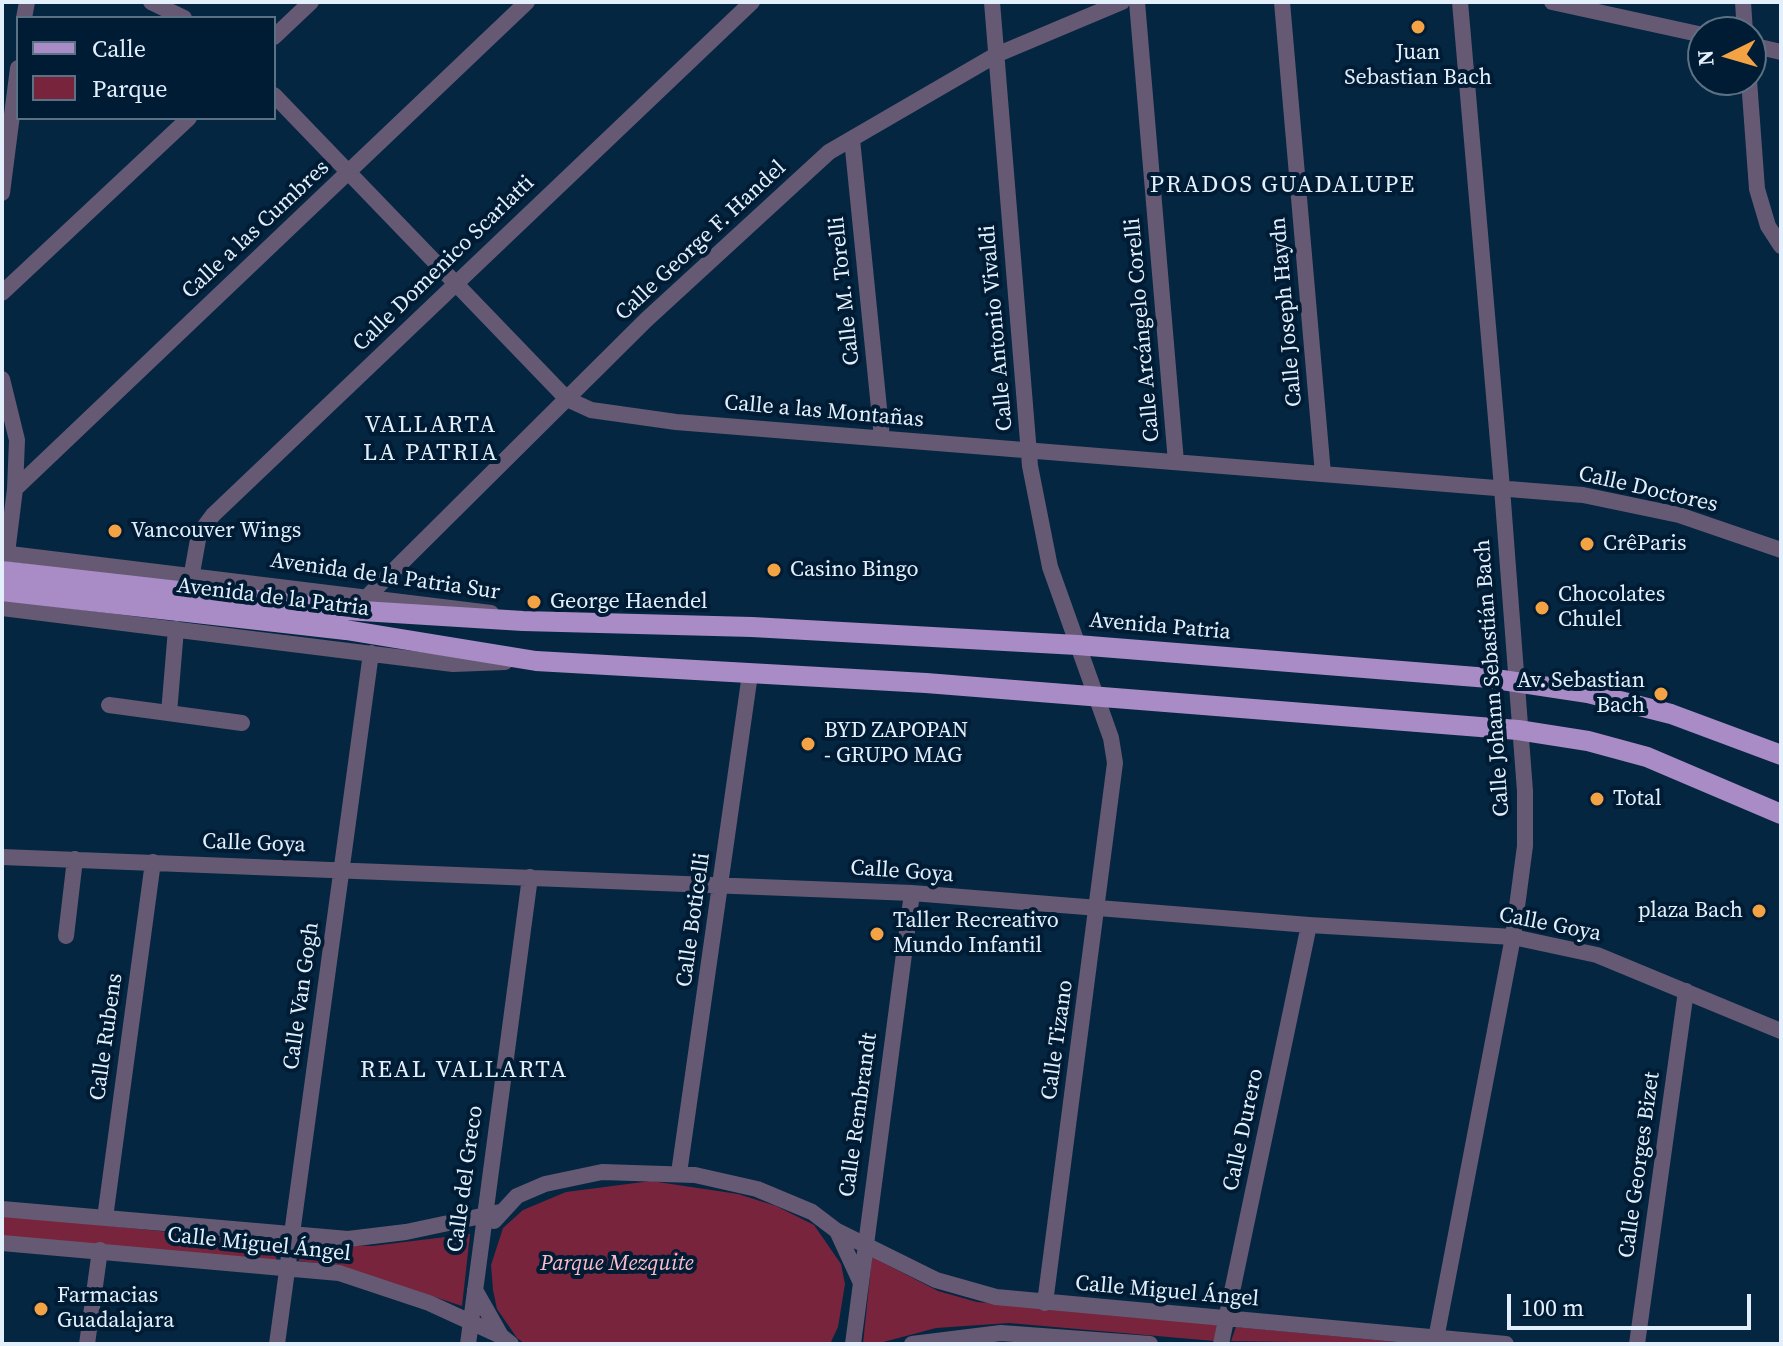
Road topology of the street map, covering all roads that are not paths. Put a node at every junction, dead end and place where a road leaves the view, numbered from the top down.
1 (151, 2) edge
2 (311, 2) edge
3 (527, 2) edge
4 (752, 2) edge
5 (992, 2) edge
6 (1122, 2) edge
7 (1137, 2) edge
8 (1282, 2) edge
9 (1460, 2) edge
10 (1552, 2) edge
11 (183, 12) edge
12 (1687, 32) edge
13 (276, 35) edge
14 (996, 55) junction
15 (16, 84) edge
16 (1750, 96) edge
17 (276, 97) edge
18 (187, 120) edge
19 (852, 139) junction
20 (349, 173) junction
21 (2, 193) edge
22 (1781, 246) edge
23 (456, 284) junction
24 (2, 293) edge
25 (2, 379) edge
26 (567, 399) junction
27 (882, 438) junction
28 (1029, 450) junction
29 (1176, 462) junction
30 (1323, 474) junction
31 (1502, 488) junction
32 (15, 489) junction
33 (1781, 550) edge
34 (4, 559) edge
35 (192, 573) junction
36 (2, 591) edge
37 (369, 595) junction
38 (2, 608) edge
39 (523, 621) junction
40 (176, 629) junction
41 (1077, 645) junction
42 (371, 653) junction
43 (536, 661) junction
44 (750, 674) junction
45 (1514, 681) junction
46 (1096, 696) junction
47 (109, 705) dead end
48 (169, 713) junction
49 (242, 723) dead end
50 (1518, 730) junction
51 (1781, 755) edge
52 (1781, 814) edge
53 (2, 857) edge
54 (75, 859) junction
55 (153, 862) junction
56 (342, 869) junction
57 (530, 877) junction
58 (722, 884) junction
59 (912, 893) junction
60 (1098, 908) junction
61 (1309, 925) junction
62 (66, 936) dead end
63 (1513, 937) junction
64 (1686, 991) junction
65 (1781, 1031) edge
66 (679, 1173) junction
67 (2, 1209) edge
68 (492, 1213) junction
69 (105, 1218) junction
70 (837, 1231) junction
71 (292, 1235) junction
72 (2, 1243) edge
73 (864, 1243) junction
74 (479, 1247) joint
75 (100, 1250) junction
76 (288, 1268) junction
77 (860, 1281) junction
78 (474, 1289) junction
79 (1045, 1303) junction
80 (1227, 1319) junction
81 (471, 1322) junction
82 (1040, 1339) edge
83 (506, 1340) edge
84 (851, 1340) edge
85 (1435, 1341) edge
86 (87, 1344) edge
87 (277, 1344) edge
88 (468, 1344) edge
89 (912, 1344) edge
90 (1150, 1344) edge
91 (1221, 1344) edge
92 (1506, 1344) edge
93 (1637, 1344) edge

1 - 11 street
2 - 13 street
3 - 20 street, Calle a las Cumbres
4 - 23 street, Calle Domenico Scarlatti
5 - 14 street, Calle Antonio Vivaldi
6 - 14 street, Calle George F. Handel
7 - 29 street, Calle Arcángelo Corelli
8 - 30 street, Calle Joseph Haydn
9 - 31 street, Calle Johann Sebastián Bach
10 - 12 street
14 - 19 street, Calle George F. Handel
14 - 28 street, Calle Antonio Vivaldi
15 - 21 street
16 - 22 street
17 - 20 street, Calle a las Montañas
18 - 24 street
19 - 26 street, Calle George F. Handel
19 - 27 street, Calle M. Torelli
20 - 23 street, Calle a las Montañas
20 - 32 street, Calle a las Cumbres
23 - 26 street, Calle a las Montañas
23 - 35 street, Calle Domenico Scarlatti
25 - 32 street
26 - 27 street, Calle a las Montañas
26 - 37 street, Calle George F. Handel
27 - 28 street, Calle a las Montañas
28 - 29 street, Calle a las Montañas
28 - 41 street, Calle Antonio Vivaldi
29 - 30 street, Calle a las Montañas
30 - 31 street, Calle a las Montañas
31 - 33 street, Calle Doctores
31 - 45 street, Calle Johann Sebastián Bach
32 - 34 street
34 - 35 street, Avenida de la Patria Sur
34 - 39 main road, Avenida de la Patria
35 - 37 street, Avenida de la Patria Sur
36 - 43 main road, Avenida de la Patria
37 - 39 street, Avenida de la Patria Sur
38 - 40 street
39 - 41 main road, Avenida Patria
40 - 42 street
40 - 48 street
41 - 45 main road, Avenida Patria
41 - 46 street, Calle Tizano
42 - 43 street
42 - 56 street, Calle Van Gogh
43 - 44 main road
44 - 46 main road
44 - 58 street, Calle Boticelli
45 - 50 street, Calle Johann Sebastián Bach
45 - 51 main road, Avenida Patria
46 - 50 main road
46 - 60 street, Calle Tizano
47 - 48 street
48 - 49 street
50 - 52 main road
50 - 63 street, Calle Johann Sebastián Bach
53 - 54 street, Calle Goya
54 - 55 street, Calle Goya
54 - 62 street
55 - 56 street, Calle Goya
55 - 69 street, Calle Rubens
56 - 57 street, Calle Goya
56 - 71 street, Calle Van Gogh
57 - 58 street, Calle Goya
57 - 68 street, Calle del Greco
58 - 59 street, Calle Goya
58 - 66 street, Calle Boticelli
59 - 60 street, Calle Goya
59 - 73 street, Calle Rembrandt
60 - 61 street, Calle Goya
60 - 79 street, Calle Tizano
61 - 63 street, Calle Goya
61 - 80 street, Calle Durero
63 - 64 street, Calle Goya
63 - 85 street, Calle Johann Sebastián Bach
64 - 65 street, Calle Goya
64 - 93 street, Calle Georges Bizet
66 - 68 street, Calle Miguel Ángel
66 - 70 street, Calle Miguel Ángel
67 - 69 street, Calle Miguel Ángel
68 - 71 street, Calle Miguel Ángel
68 - 74 street, Calle Miguel Ángel
69 - 71 street, Calle Miguel Ángel
70 - 73 street, Calle Miguel Ángel
70 - 77 street
71 - 76 street, Calle Van Gogh
72 - 75 street, Calle Miguel Ángel
73 - 77 street, Calle Rembrandt
73 - 79 street, Calle Miguel Ángel
74 - 78 street, Calle del Greco
75 - 76 street, Calle Miguel Ángel
75 - 86 street
76 - 81 street, Calle Miguel Ángel
76 - 87 street, Calle Van Gogh
77 - 84 street, Calle Rembrandt
78 - 81 street, Calle del Greco
78 - 83 street, Calle Miguel Ángel
79 - 80 street, Calle Miguel Ángel
80 - 85 street, Calle Miguel Ángel
80 - 91 street, Calle Durero
81 - 83 street, Calle Miguel Ángel
81 - 88 street, Calle del Greco
82 - 89 street
82 - 90 street
85 - 92 street, Calle Miguel Ángel

